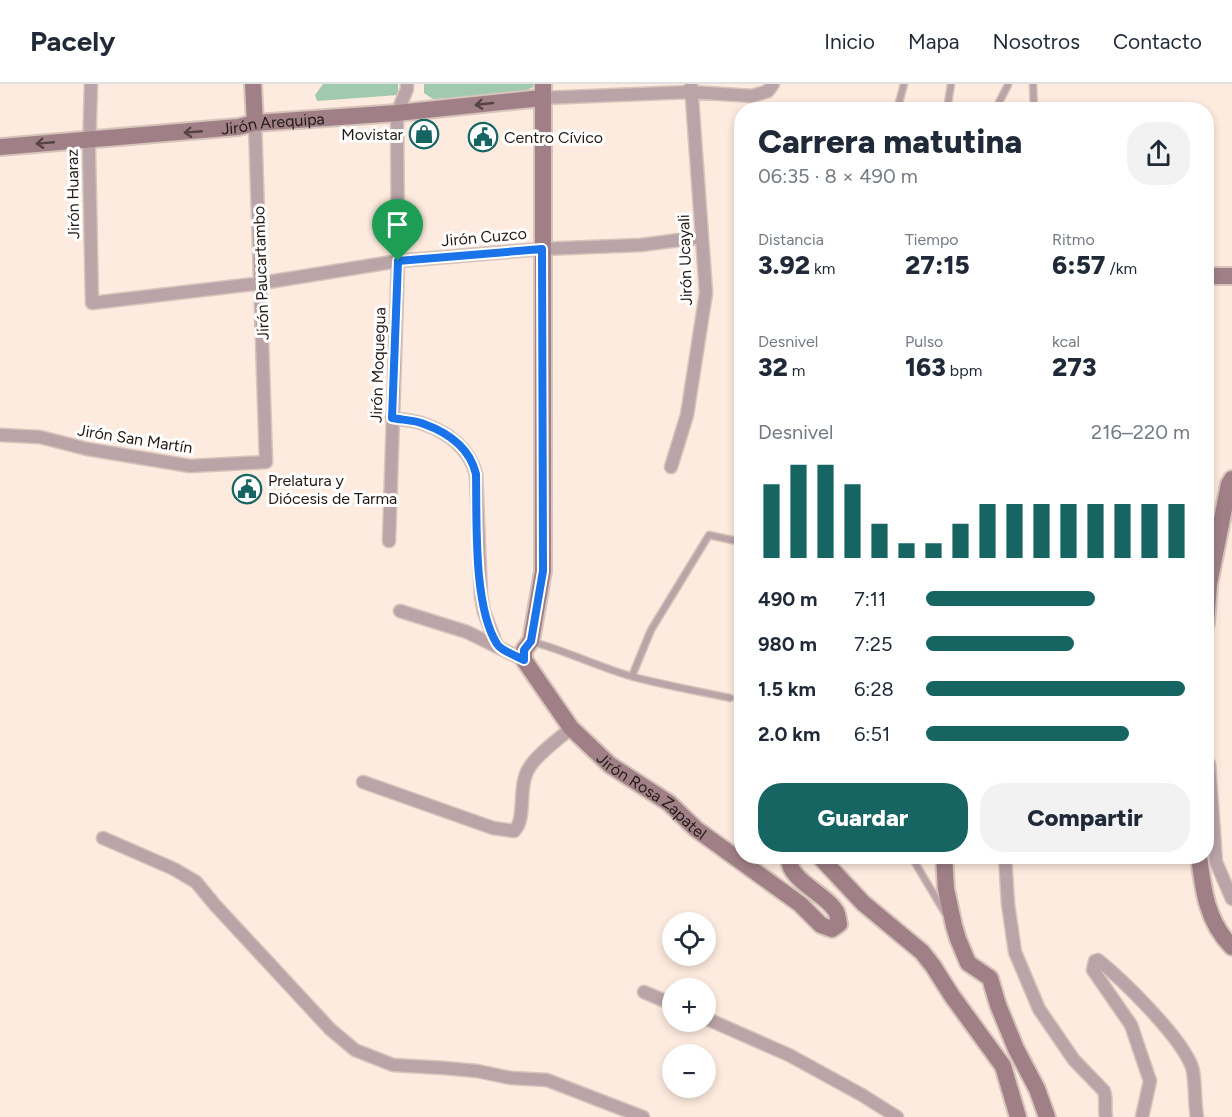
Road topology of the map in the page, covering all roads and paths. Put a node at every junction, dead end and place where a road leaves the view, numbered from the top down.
1 (91, 84) edge
2 (253, 84) edge
3 (407, 84) edge
4 (904, 84) edge
5 (951, 84) edge
6 (1033, 84) edge
7 (1008, 85) edge
8 (771, 87) edge
9 (691, 88) edge
10 (543, 91) edge
11 (899, 102) edge
12 (948, 102) edge
13 (999, 102) edge
14 (1034, 102) edge
15 (397, 112) junction
16 (255, 123) junction
17 (89, 140) junction
18 (0, 147) edge
19 (702, 237) junction
20 (542, 249) junction
21 (398, 261) junction
22 (1214, 276) edge
23 (1232, 276) edge
24 (261, 284) junction
25 (92, 303) joint
26 (392, 418) junction
27 (0, 435) edge
28 (266, 462) joint
29 (671, 467) dead end
30 (1232, 479) edge
31 (734, 540) edge
32 (389, 541) dead end
33 (1214, 559) edge
34 (400, 611) dead end
35 (531, 641) junction
36 (497, 646) junction
37 (524, 660) junction
38 (632, 676) junction
39 (730, 698) dead end
40 (571, 728) junction
41 (363, 782) dead end
42 (1214, 834) edge
43 (103, 838) dead end
44 (734, 856) edge
45 (745, 864) edge
46 (789, 864) edge
47 (826, 864) edge
48 (916, 864) edge
49 (944, 864) edge
50 (1006, 864) edge
51 (1200, 864) edge
52 (1232, 899) edge
53 (954, 926) junction
54 (1232, 947) edge
55 (644, 992) dead end
56 (662, 1000) edge
57 (716, 1023) edge
58 (643, 1117) edge
59 (897, 1117) edge
60 (1018, 1117) edge
61 (1047, 1117) edge
62 (1106, 1117) edge
63 (1143, 1117) edge
64 (1197, 1117) edge

1 - 17 street, Jirón Huaraz
2 - 16 street, Jirón Paucartambo
3 - 15 street, Jirón Moquegua
4 - 11 lane
5 - 12 lane
6 - 14 lane
7 - 13 lane
8 - 9 street, Jirón Arequipa
9 - 10 street, Jirón Arequipa
9 - 19 street, Jirón Ucayali
10 -> 15 street, Jirón Arequipa
10 - 20 street
15 - 16 street, Jirón Arequipa
15 - 21 street, Jirón Moquegua
16 -> 17 street, Jirón Arequipa
16 - 24 street, Jirón Paucartambo
17 -> 18 street, Jirón Arequipa
17 - 25 street, Jirón Huaraz
19 - 20 street, Jirón Cuzco
19 - 29 street, Jirón Ucayali
20 - 21 street, Jirón Cuzco
20 - 35 street
21 - 24 street, Jirón Cuzco
21 - 26 street, Jirón Moquegua
22 - 23 street
24 - 25 street, Jirón Cuzco
24 - 28 street, Jirón Paucartambo
26 - 32 street, Jirón Moquegua
26 - 36 street
27 - 28 street, Jirón San Martín
30 - 33 street
31 - 38 lane
34 - 36 street, Jirón Rosa Zapatel
35 - 37 street
35 - 38 lane
36 - 37 street, Jirón Rosa Zapatel
37 - 40 street, Jirón Rosa Zapatel
38 - 39 lane
40 - 41 street
40 - 44 street, Jirón Rosa Zapatel
42 - 52 street
43 - 58 street
45 - 46 street, Jirón Rosa Zapatel
47 - 60 street
48 - 53 lane
49 - 53 street
50 - 62 street
51 - 54 street
53 - 61 street
55 - 56 street
57 - 59 street
63 - 64 street

